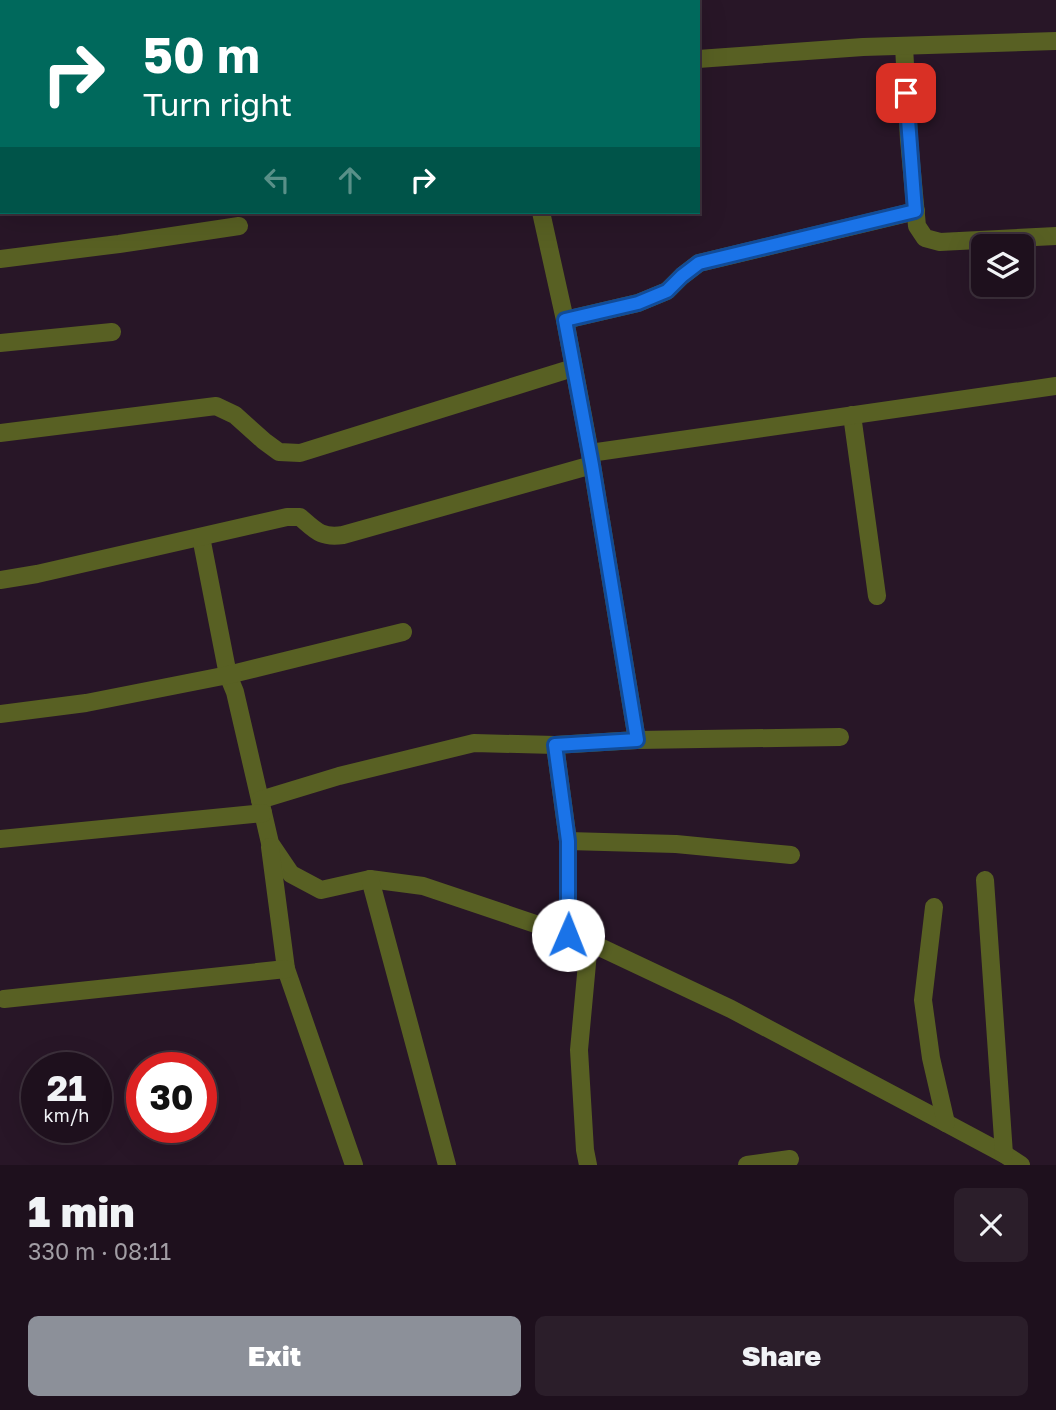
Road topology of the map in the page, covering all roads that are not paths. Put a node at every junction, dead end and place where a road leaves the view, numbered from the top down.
1 (1056, 41) edge
2 (904, 46) junction
3 (700, 59) edge
4 (915, 211) junction
5 (541, 214) edge
6 (239, 226) dead end
7 (1056, 236) edge
8 (0, 259) edge
9 (565, 320) junction
10 (112, 331) dead end
11 (0, 343) edge
12 (573, 368) junction
13 (1056, 386) edge
14 (852, 415) junction
15 (0, 433) edge
16 (591, 459) junction
17 (201, 537) junction
18 (0, 580) edge
19 (877, 596) dead end
20 (403, 632) dead end
21 (229, 675) junction
22 (0, 714) edge
23 (840, 737) dead end
24 (637, 740) junction
25 (555, 745) junction
26 (262, 806) junction
27 (0, 839) edge
28 (568, 841) junction
29 (270, 844) junction
30 (792, 855) dead end
31 (370, 879) junction
32 (985, 880) dead end
33 (934, 907) dead end
34 (568, 935) junction
35 (589, 942) junction
36 (286, 969) junction
37 (4, 999) dead end
38 (946, 1123) junction
39 (1004, 1154) junction
40 (790, 1159) dead end
41 (354, 1165) edge
42 (447, 1165) edge
43 (589, 1165) edge
44 (747, 1165) edge
45 (1021, 1165) edge

1 - 2 street
2 - 3 street
2 - 4 street
4 - 7 street
4 - 9 street
5 - 9 street
6 - 8 street
9 - 12 street
10 - 11 street
12 - 15 street
12 - 16 street
13 - 14 street
14 - 16 street
14 - 19 street
16 - 17 street
16 - 24 street
17 - 18 street
17 - 21 street
20 - 21 street
21 - 22 street
21 - 26 street
23 - 24 street
24 - 25 street
25 - 26 street
25 - 28 street
26 - 27 street
26 - 29 street
28 - 30 street
28 - 34 street
29 - 31 street
29 - 36 street
31 - 34 street
31 - 42 street
32 - 39 street
33 - 38 street
34 - 35 street
35 - 38 street
35 - 43 street
36 - 37 street
36 - 41 street
38 - 39 street
39 - 45 street
40 - 44 street

